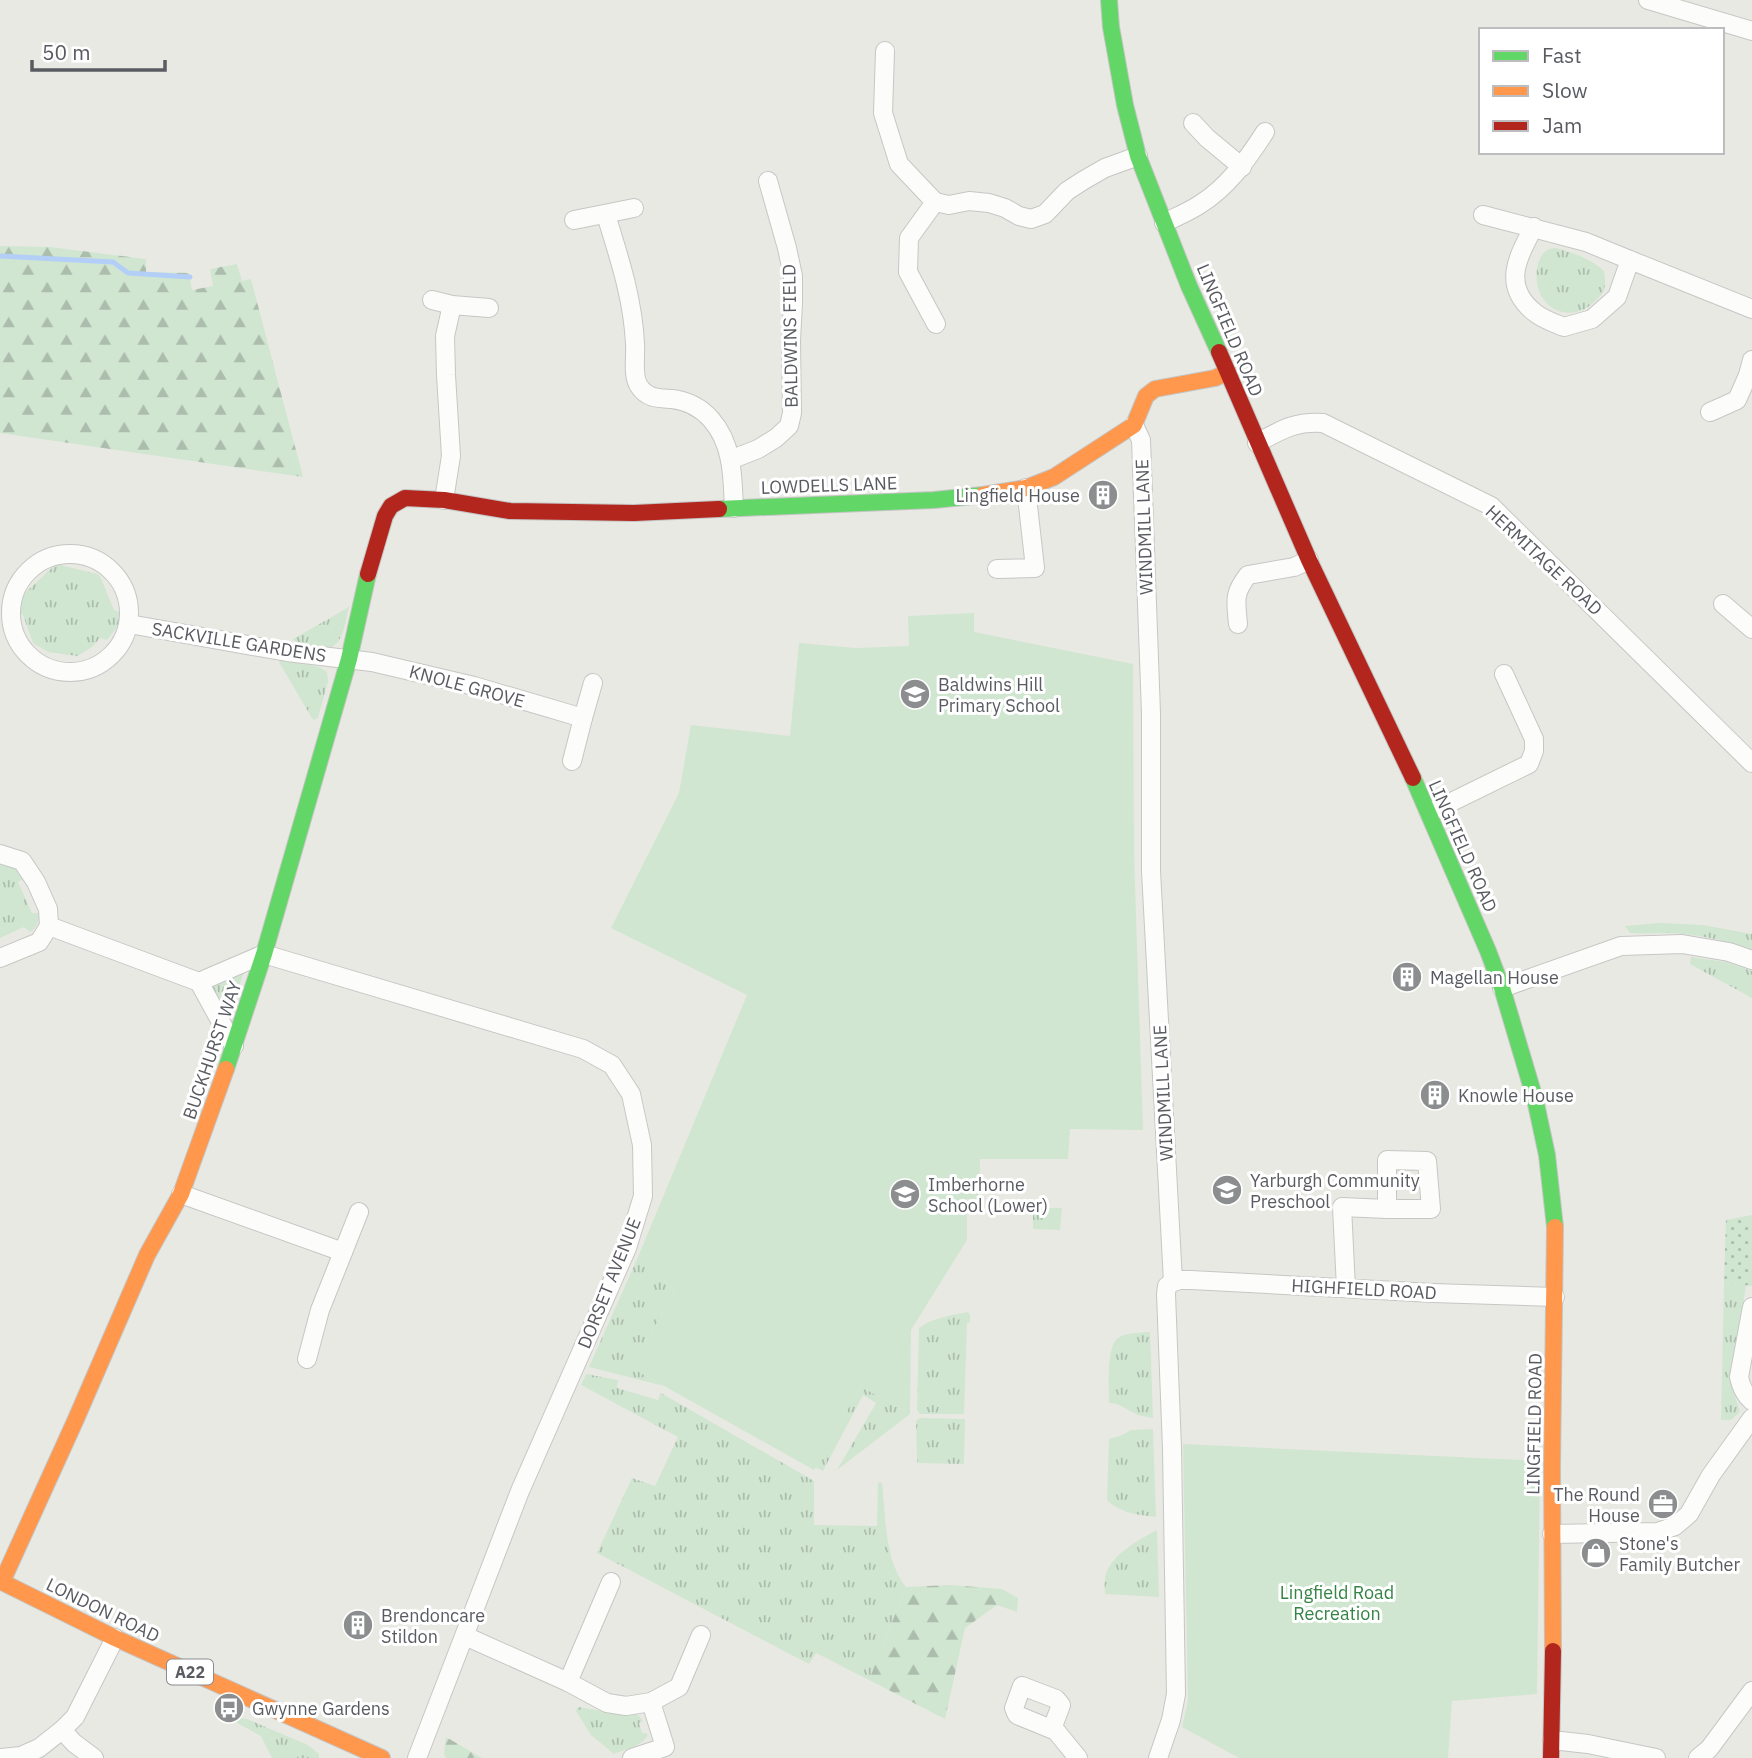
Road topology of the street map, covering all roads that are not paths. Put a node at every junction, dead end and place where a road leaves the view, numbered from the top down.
1 (1109, 0) edge
2 (1648, 0) edge
3 (1752, 31) edge
4 (885, 51) dead end
5 (1193, 123) dead end
6 (1265, 132) dead end
7 (1138, 156) junction
8 (1242, 167) junction
9 (768, 181) dead end
10 (935, 202) junction
11 (635, 208) dead end
12 (606, 215) junction
13 (1483, 215) dead end
14 (574, 220) dead end
15 (1164, 223) junction
16 (1534, 228) junction
17 (1630, 260) junction
18 (432, 300) dead end
19 (452, 305) junction
20 (489, 308) dead end
21 (1752, 309) edge
22 (936, 324) dead end
23 (1752, 360) edge
24 (1228, 372) junction
25 (1710, 412) dead end
26 (1135, 425) junction
27 (1257, 443) junction
28 (730, 460) junction
29 (1026, 488) junction
30 (444, 500) junction
31 (391, 506) joint
32 (734, 508) junction
33 (1310, 560) junction
34 (997, 569) dead end
35 (6, 601) edge
36 (1723, 604) dead end
37 (130, 624) junction
38 (1238, 624) dead end
39 (1752, 629) edge
40 (349, 659) junction
41 (1504, 674) dead end
42 (593, 683) dead end
43 (583, 718) junction
44 (572, 761) dead end
45 (1752, 762) edge
46 (1429, 813) junction
47 (0, 855) edge
48 (49, 926) junction
49 (264, 954) junction
50 (0, 958) edge
51 (1752, 960) edge
52 (199, 982) junction
53 (1502, 988) junction
54 (234, 1046) junction
55 (181, 1194) junction
56 (1387, 1209) dead end
57 (359, 1212) dead end
58 (343, 1252) junction
59 (1173, 1282) junction
60 (1346, 1288) junction
61 (1555, 1297) junction
62 (1752, 1307) edge
63 (307, 1359) dead end
64 (1752, 1401) edge
65 (1752, 1418) edge
66 (1552, 1534) junction
67 (1, 1581) edge
68 (611, 1582) dead end
69 (701, 1635) dead end
70 (465, 1636) junction
71 (115, 1638) junction
72 (568, 1682) junction
73 (1752, 1691) edge
74 (650, 1702) junction
75 (1052, 1729) dead end
76 (62, 1730) junction
77 (1551, 1749) edge
78 (346, 1750) edge
79 (0, 1758) edge
80 (94, 1758) edge
81 (382, 1758) edge
82 (417, 1758) edge
83 (632, 1758) edge
84 (1078, 1758) edge
85 (1158, 1758) edge
86 (1656, 1758) edge
87 (1698, 1758) edge

1 - 7 main road, LINGFIELD ROAD
2 - 3 street
4 - 10 street
5 - 8 street
6 - 8 street
7 - 10 street
7 - 15 main road, LINGFIELD ROAD
8 - 15 street
9 - 28 street, BALDWINS FIELD
10 - 22 street
11 - 12 street
12 - 14 street
12 - 28 street
13 - 16 street
15 - 24 main road, LINGFIELD ROAD
16 - 17 street
16 - 17 street
17 - 21 street
18 - 19 street
19 - 20 street
19 - 30 street
23 - 25 street
24 - 26 main road
24 - 27 main road, LINGFIELD ROAD
26 - 29 main road, LOWDELLS LANE
26 - 59 street, WINDMILL LANE
27 - 33 main road, LINGFIELD ROAD
27 - 45 street, HERMITAGE ROAD
28 - 32 street
29 - 32 main road, LOWDELLS LANE
29 - 34 street
30 - 31 main road, LOWDELLS LANE
30 - 32 main road, LOWDELLS LANE
31 - 40 main road, BUCKHURST WAY
33 - 38 street
33 - 46 main road, LINGFIELD ROAD
35 - 37 street, SACKVILLE GARDENS
35 - 37 street, SACKVILLE GARDENS
36 - 39 street
37 - 40 street, SACKVILLE GARDENS
40 - 43 street, KNOLE GROVE
40 - 49 main road, BUCKHURST WAY
41 - 46 street
42 - 43 street
43 - 44 street
46 - 53 main road, LINGFIELD ROAD
47 - 48 street
48 - 50 street
48 - 52 street
49 - 52 street
49 - 54 main road, BUCKHURST WAY
49 - 70 street, DORSET AVENUE
51 - 53 street
52 - 54 street
53 - 61 main road, LINGFIELD ROAD
54 - 55 main road, BUCKHURST WAY
55 - 58 street
55 - 67 main road, BUCKHURST WAY
56 - 60 street
57 - 58 street
58 - 63 street
59 - 60 street, HIGHFIELD ROAD
59 - 85 street, WINDMILL LANE
60 - 61 street, HIGHFIELD ROAD
61 - 66 main road, LINGFIELD ROAD
62 - 64 street
65 - 66 street
66 - 77 main road, LINGFIELD ROAD
67 - 71 main road, LONDON ROAD / A22
68 - 72 street
69 - 74 street
70 - 72 street
70 - 82 street, DORSET AVENUE
71 - 76 street
71 - 78 main road, LONDON ROAD / A22
72 - 74 street
73 - 87 street
74 - 83 street
75 - 84 street
76 - 79 street
76 - 80 street
77 - 86 street
78 - 81 main road, LONDON ROAD / A22

